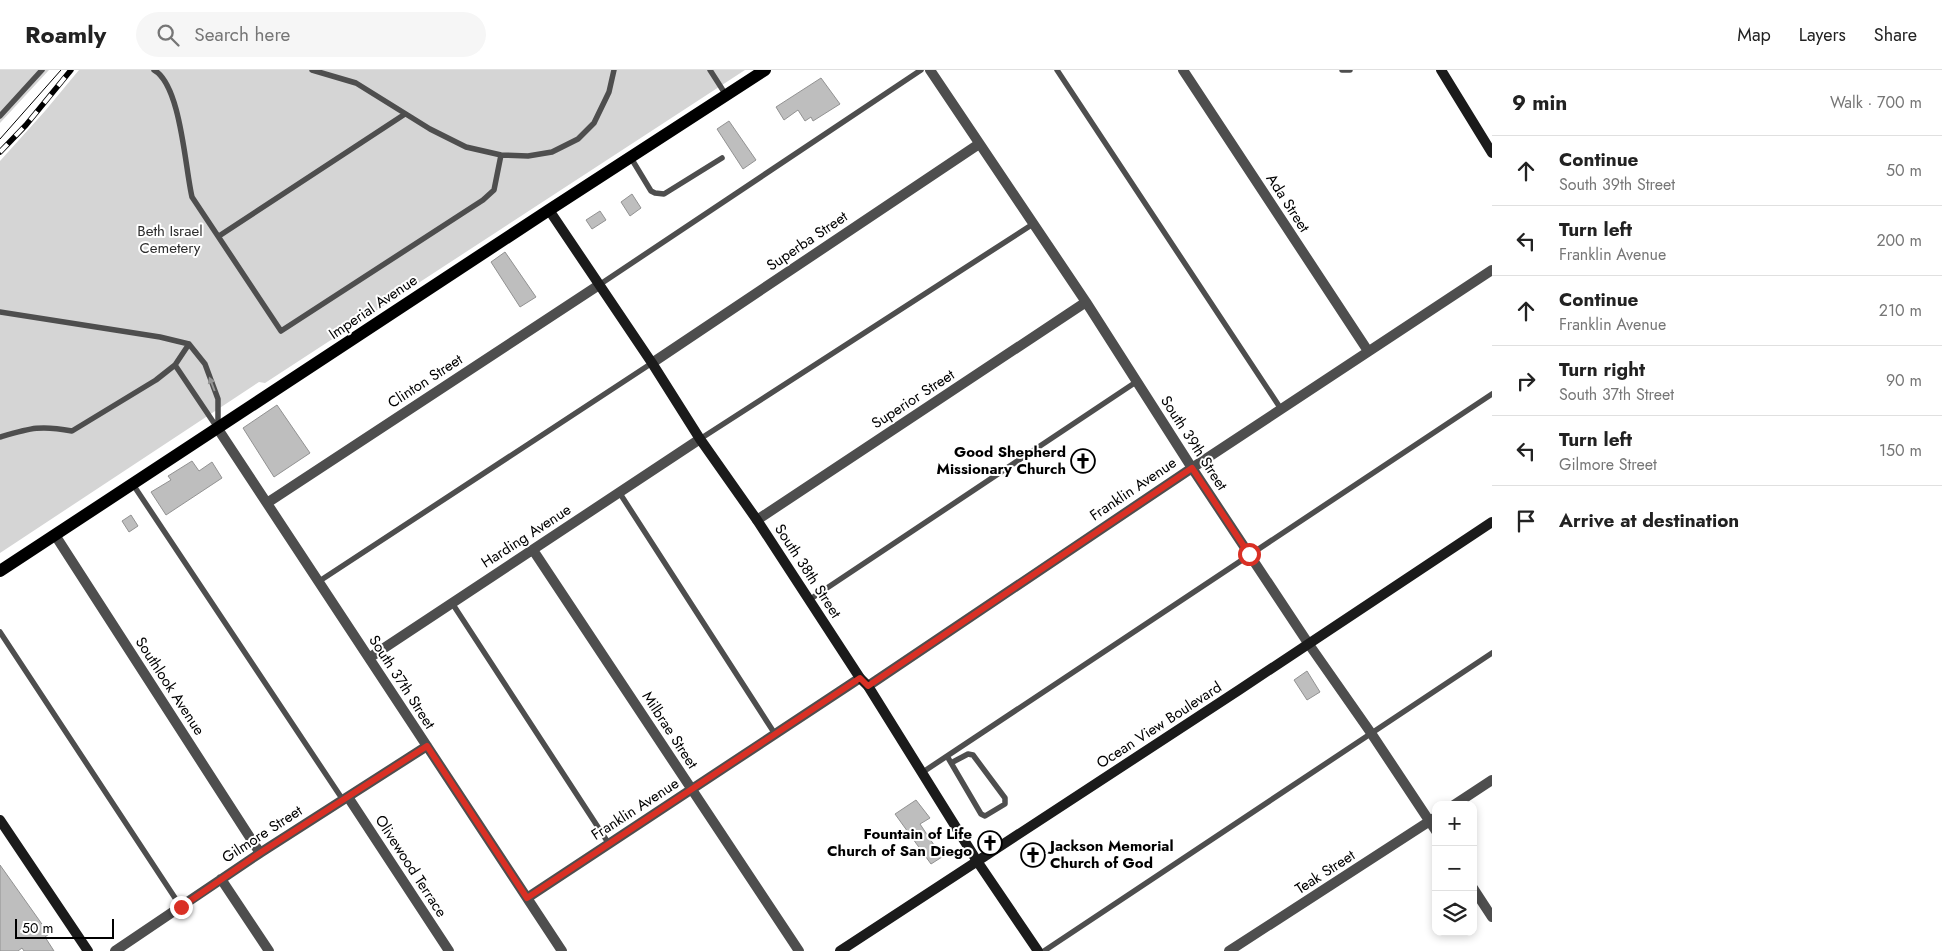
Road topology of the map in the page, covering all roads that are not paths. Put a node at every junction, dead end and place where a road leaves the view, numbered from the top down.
1 (42, 70) edge
2 (154, 70) edge
3 (312, 70) edge
4 (614, 70) edge
5 (710, 70) edge
6 (765, 70) edge
7 (921, 70) edge
8 (930, 70) edge
9 (1057, 70) edge
10 (1183, 70) edge
11 (1342, 70) edge
12 (1350, 70) edge
13 (1441, 70) edge
14 (726, 95) junction
15 (405, 114) junction
16 (0, 116) edge
17 (1488, 138) edge
18 (979, 144) junction
19 (1492, 153) edge
20 (501, 155) junction
21 (631, 158) junction
22 (722, 158) dead end
23 (549, 210) junction
24 (1033, 224) junction
25 (220, 236) junction
26 (1492, 270) edge
27 (599, 285) junction
28 (1086, 302) junction
29 (0, 312) edge
30 (189, 344) junction
31 (1368, 352) junction
32 (652, 363) junction
33 (175, 365) junction
34 (1136, 382) junction
35 (1492, 394) edge
36 (1281, 410) junction
37 (218, 429) junction
38 (0, 436) edge
39 (700, 439) junction
40 (1192, 468) junction
41 (132, 483) junction
42 (619, 492) junction
43 (267, 503) junction
44 (757, 520) junction
45 (1492, 522) edge
46 (55, 535) junction
47 (533, 550) junction
48 (1249, 554) junction
49 (0, 571) edge
50 (318, 582) junction
51 (809, 600) junction
52 (452, 603) junction
53 (0, 632) edge
54 (1308, 643) junction
55 (1492, 653) edge
56 (369, 658) junction
57 (860, 678) junction
58 (868, 686) junction
59 (1371, 733) junction
60 (775, 734) junction
61 (427, 746) junction
62 (947, 756) junction
63 (952, 763) junction
64 (922, 772) junction
65 (1492, 780) edge
66 (692, 789) junction
67 (345, 799) junction
68 (1460, 801) edge
69 (1432, 818) edge
70 (0, 820) edge
71 (1432, 820) edge
72 (609, 844) junction
73 (260, 853) junction
74 (977, 861) junction
75 (221, 879) junction
76 (1475, 891) edge
77 (527, 898) junction
78 (181, 907) junction
79 (1492, 917) edge
80 (88, 951) edge
81 (115, 951) edge
82 (269, 951) edge
83 (449, 951) edge
84 (562, 951) edge
85 (799, 951) edge
86 (840, 951) edge
87 (1038, 951) edge
88 (1044, 951) edge
89 (1230, 951) edge

1 - 16 lane
2 - 25 lane
3 - 15 lane
4 - 20 lane
5 - 14 lane
6 - 14 main road, Imperial Avenue
7 - 27 lane
8 - 18 street, South 39th Street
9 - 36 lane
10 - 31 street, Ada Street
11 - 12 lane
13 - 17 street
14 - 21 main road, Imperial Avenue
15 - 20 lane
15 - 25 lane
17 - 19 street
18 - 24 street, South 39th Street
18 - 32 street, Superba Street
20 - 25 lane
21 - 22 lane
21 - 23 main road, Imperial Avenue
23 - 27 street, South 38th Street
23 - 37 main road, Imperial Avenue
24 - 28 street, South 39th Street
24 - 39 lane
26 - 31 street, Franklin Avenue
27 - 32 street, South 38th Street
27 - 43 street, Clinton Street
28 - 34 street, South 39th Street
28 - 44 street, Superior Street
29 - 30 lane
30 - 33 lane
37 -> 30 lane
31 - 36 street, Franklin Avenue
32 - 39 street, South 38th Street
32 - 50 lane
33 - 37 lane
33 - 38 lane
34 - 40 street, South 39th Street
34 - 51 lane
35 - 48 lane
36 - 40 street, Franklin Avenue
37 - 41 main road, Imperial Avenue
37 - 43 street, South 37th Street
39 - 42 street, Harding Avenue
39 - 44 street, South 38th Street
40 - 48 street, South 39th Street
40 - 58 street, Franklin Avenue
41 - 46 main road, Imperial Avenue
41 - 67 lane
42 - 47 street, Harding Avenue
42 - 60 lane
43 - 50 street, South 37th Street
44 - 51 street, South 38th Street
45 - 54 street, Ocean View Boulevard
46 - 49 main road, Imperial Avenue
46 - 73 street, Southlook Avenue
47 - 52 street, Harding Avenue
47 - 66 street, Milbrae Street
48 - 54 street, South 39th Street
48 - 62 lane
50 - 56 street, South 37th Street
51 - 57 street, South 38th Street
52 - 56 street, Harding Avenue
52 - 72 lane
53 - 78 lane
54 - 59 street, South 39th Street
54 - 74 street, Ocean View Boulevard
55 - 59 lane
56 - 61 street, South 37th Street
57 - 58 street, South 38th Street
57 - 60 street, Franklin Avenue
58 - 64 street, South 38th Street
59 - 69 street, South 39th Street
59 - 88 lane
60 - 66 street, Franklin Avenue
61 - 67 street, Gilmore Street
61 - 77 street, South 37th Street
62 - 63 lane
62 - 64 lane
63 - 63 lane
64 - 74 street, South 38th Street
65 - 68 street
66 - 72 street, Franklin Avenue
66 - 85 street, Milbrae Street
67 - 73 street, Gilmore Street
67 - 83 street, Olivewood Terrace
70 - 80 street
71 - 89 street, Teak Street
72 - 77 street, Franklin Avenue
73 - 75 street, Gilmore Street
74 - 86 street, Ocean View Boulevard
74 - 87 street, South 38th Street
75 - 78 street, Gilmore Street
75 - 82 street
76 - 79 street
77 - 84 street, South 37th Street
78 - 81 street, Gilmore Street

